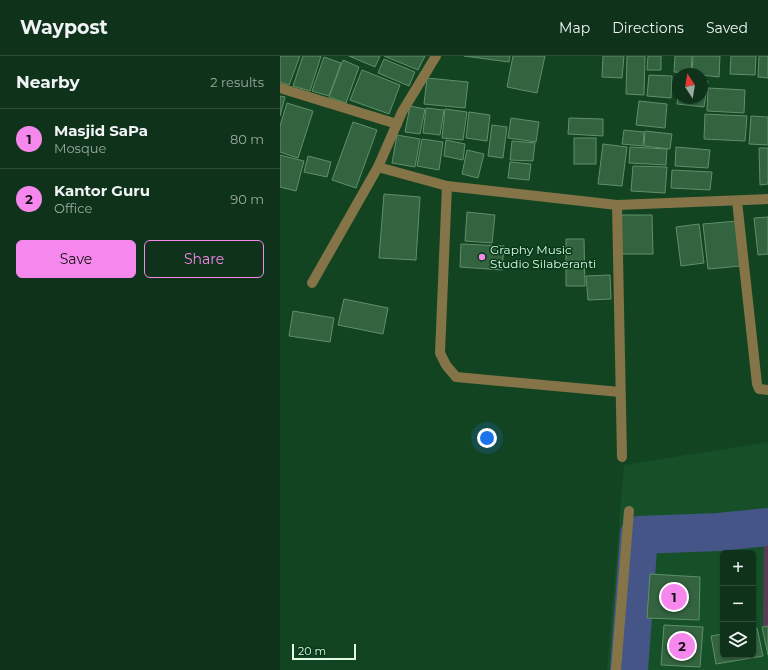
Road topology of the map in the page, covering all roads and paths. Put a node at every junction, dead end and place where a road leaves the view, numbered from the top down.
1 (436, 56) edge
2 (280, 88) edge
3 (397, 124) junction
4 (378, 167) junction
5 (447, 186) junction
6 (768, 199) edge
7 (737, 201) junction
8 (617, 205) junction
9 (312, 283) dead end
10 (768, 390) edge
11 (620, 392) junction
12 (622, 457) dead end
13 (630, 511) dead end
14 (616, 670) edge

1 - 3 street
2 - 3 street
3 - 4 street
4 - 5 street
4 - 9 street
5 - 8 street
5 - 11 street
6 - 7 street
7 - 8 street
7 - 10 street
8 - 11 street
11 - 12 street
13 - 14 street

